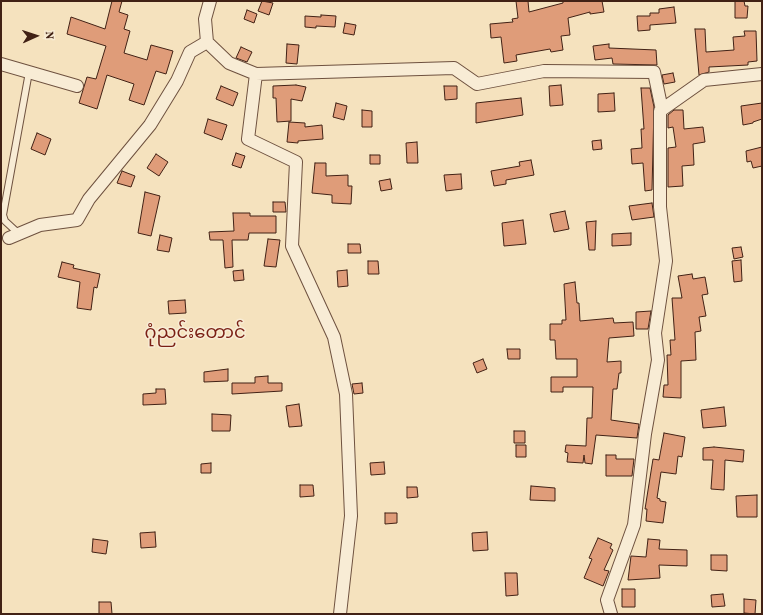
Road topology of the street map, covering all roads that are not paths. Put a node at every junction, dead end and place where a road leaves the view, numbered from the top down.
1 (210, 1) edge
2 (207, 42) junction
3 (1, 64) edge
4 (29, 72) junction
5 (256, 74) junction
6 (762, 74) edge
7 (77, 86) dead end
8 (662, 110) junction
9 (13, 235) joint
10 (340, 614) edge
11 (611, 614) edge

1 - 2 street
2 - 5 street
2 - 9 street
3 - 4 street
4 - 7 street
4 - 9 lane
5 - 8 street
5 - 10 street
6 - 8 street
8 - 11 street

